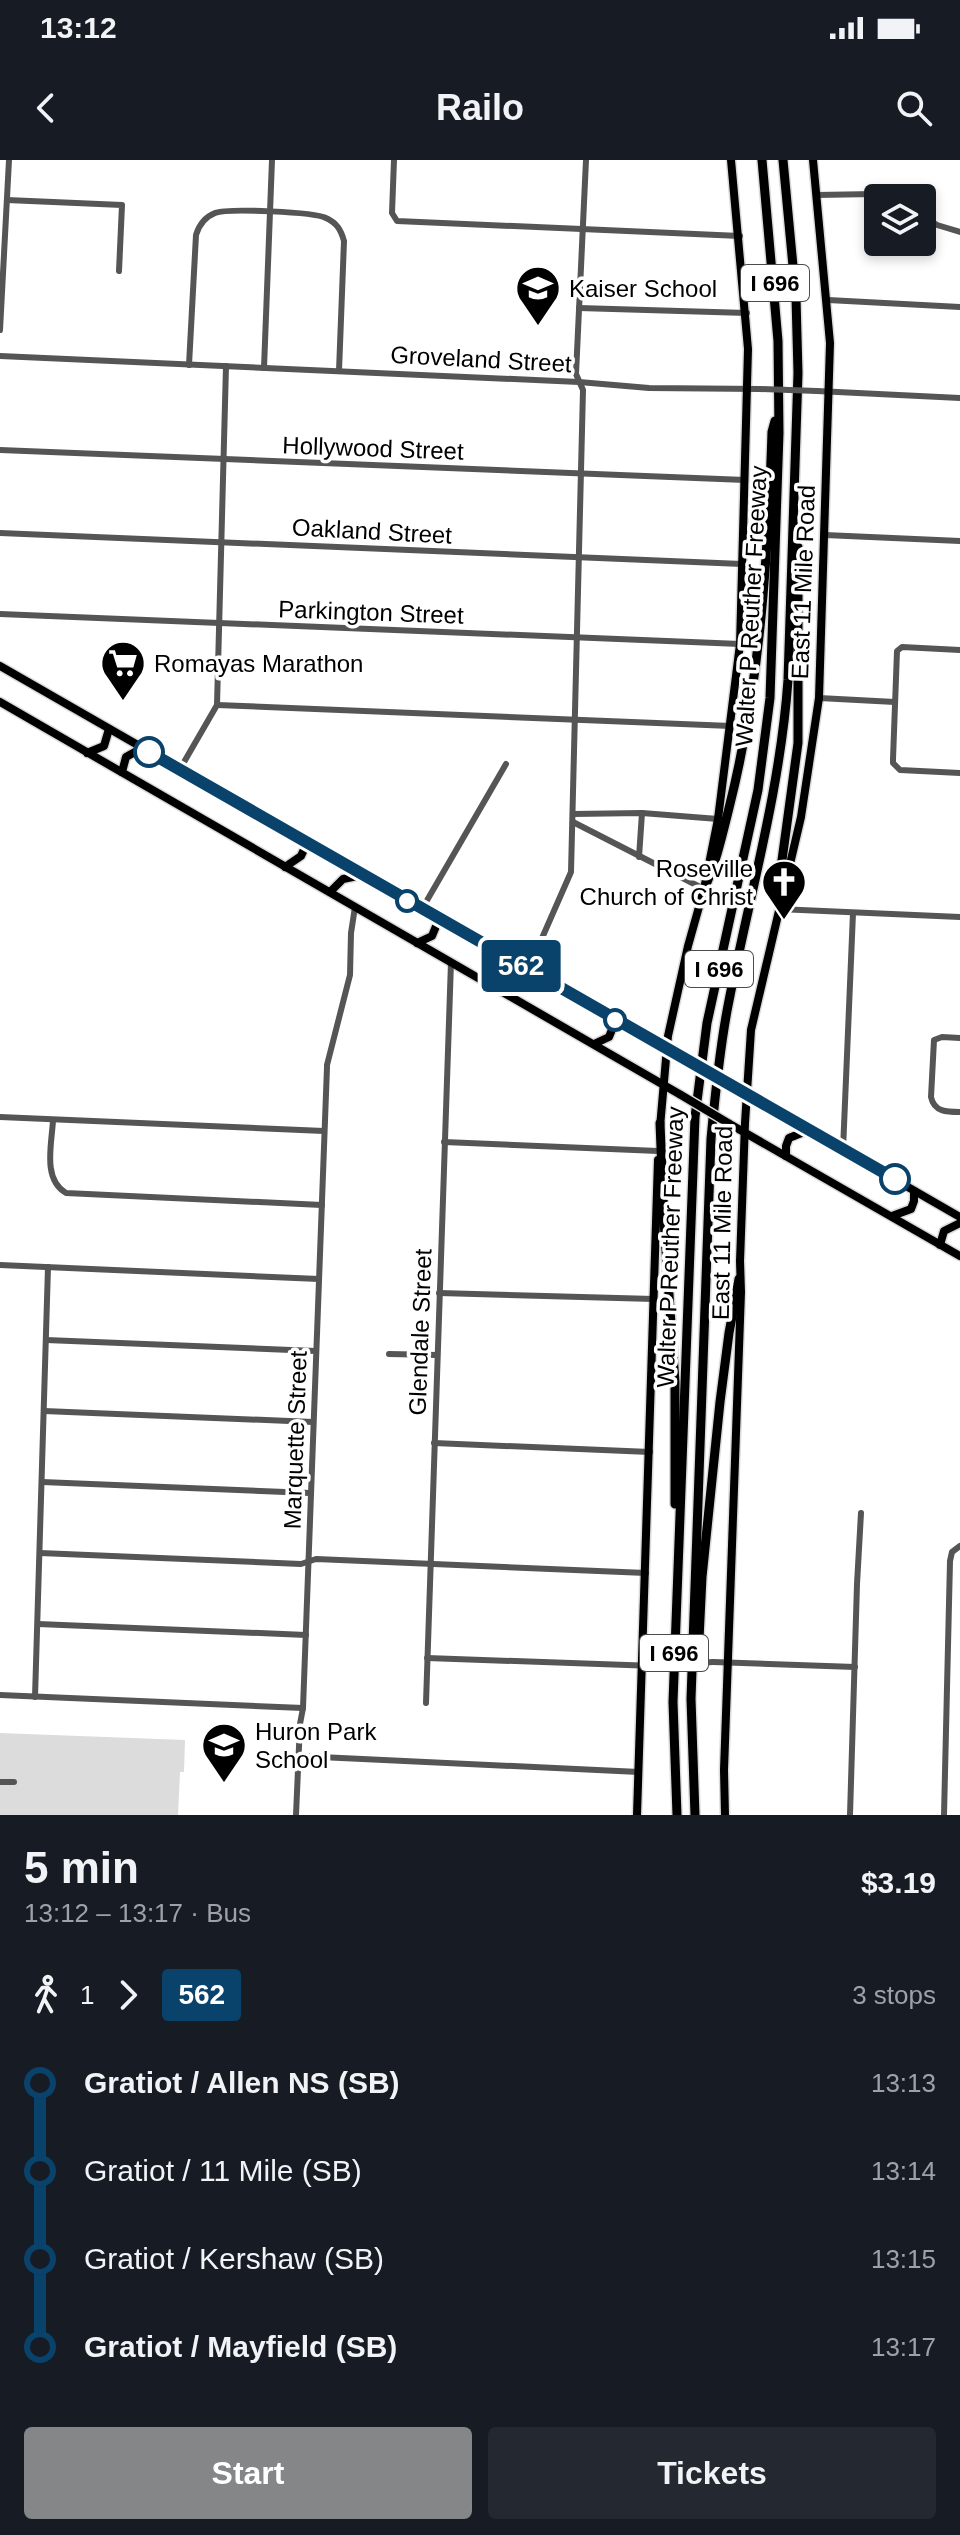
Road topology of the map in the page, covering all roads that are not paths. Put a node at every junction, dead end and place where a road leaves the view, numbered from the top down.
1 (9, 160) edge
2 (272, 160) edge
3 (394, 160) edge
4 (586, 160) edge
5 (731, 160) edge
6 (762, 160) edge
7 (783, 160) edge
8 (813, 160) edge
9 (864, 194) edge
10 (816, 195) junction
11 (7, 200) junction
12 (271, 212) junction
13 (936, 224) edge
14 (582, 230) junction
15 (960, 232) edge
16 (740, 236) junction
17 (2, 266) edge
18 (119, 271) dead end
19 (828, 300) junction
20 (960, 307) edge
21 (579, 308) junction
22 (747, 313) junction
23 (0, 330) edge
24 (0, 356) edge
25 (189, 365) junction
26 (226, 366) junction
27 (264, 368) junction
28 (339, 371) junction
29 (579, 382) junction
30 (747, 388) junction
31 (830, 392) junction
32 (960, 398) edge
33 (778, 407) junction
34 (0, 450) edge
35 (225, 460) junction
36 (581, 475) junction
37 (745, 480) junction
38 (793, 512) junction
39 (0, 533) edge
40 (825, 535) junction
41 (960, 541) edge
42 (223, 542) junction
43 (579, 558) junction
44 (742, 564) junction
45 (0, 614) edge
46 (221, 624) junction
47 (577, 639) junction
48 (740, 644) junction
49 (960, 650) edge
50 (0, 666) edge
51 (819, 698) junction
52 (0, 702) edge
53 (895, 702) junction
54 (217, 705) junction
55 (575, 720) junction
56 (731, 726) junction
57 (109, 729) junction
58 (142, 748) junction
59 (87, 753) junction
60 (506, 764) dead end
61 (180, 769) junction
62 (122, 772) junction
63 (960, 773) edge
64 (642, 813) junction
65 (573, 818) junction
66 (718, 819) junction
67 (307, 843) junction
68 (639, 857) junction
69 (285, 867) junction
70 (363, 875) junction
71 (704, 889) junction
72 (330, 892) junction
73 (780, 904) junction
74 (355, 907) junction
75 (422, 909) junction
76 (853, 913) junction
77 (960, 917) edge
78 (439, 919) junction
79 (417, 943) junction
80 (451, 962) junction
81 (524, 968) junction
82 (502, 992) junction
83 (612, 1018) junction
84 (960, 1038) edge
85 (593, 1044) junction
86 (666, 1049) junction
87 (663, 1085) junction
88 (746, 1093) junction
89 (960, 1112) edge
90 (0, 1117) edge
91 (53, 1120) junction
92 (660, 1123) junction
93 (810, 1129) junction
94 (324, 1131) junction
95 (744, 1132) junction
96 (444, 1142) junction
97 (843, 1150) junction
98 (658, 1151) junction
99 (786, 1156) junction
100 (914, 1191) junction
101 (322, 1205) junction
102 (891, 1216) junction
103 (960, 1220) edge
104 (940, 1245) junction
105 (960, 1256) edge
106 (0, 1265) edge
107 (48, 1267) junction
108 (319, 1279) junction
109 (739, 1279) junction
110 (439, 1293) junction
111 (654, 1299) junction
112 (46, 1340) junction
113 (316, 1351) junction
114 (389, 1354) dead end
115 (437, 1355) junction
116 (44, 1411) junction
117 (313, 1422) junction
118 (434, 1443) junction
119 (650, 1452) junction
120 (42, 1482) junction
121 (310, 1493) junction
122 (861, 1513) dead end
123 (678, 1534) junction
124 (958, 1547) edge
125 (40, 1553) junction
126 (308, 1561) junction
127 (430, 1564) junction
128 (646, 1573) junction
129 (38, 1624) junction
130 (306, 1635) junction
131 (427, 1658) junction
132 (729, 1661) junction
133 (643, 1667) junction
134 (855, 1667) junction
135 (0, 1695) edge
136 (35, 1697) junction
137 (691, 1699) junction
138 (426, 1703) dead end
139 (303, 1708) junction
140 (299, 1756) junction
141 (639, 1772) junction
142 (0, 1782) edge
143 (14, 1782) dead end
144 (676, 1813) edge
145 (296, 1815) edge
146 (637, 1815) edge
147 (695, 1815) edge
148 (725, 1815) edge
149 (850, 1815) edge
150 (944, 1815) edge

1 - 11 street
2 - 12 street
3 - 14 street
4 - 14 street
5 - 16 main road
6 - 33 highway, Walter P Reuther Freeway / I 696
7 - 38 highway, Walter P Reuther Freeway / I 696
8 - 10 main road, East 11 Mile Road
9 - 10 street
10 - 19 main road, East 11 Mile Road
11 - 17 street
11 - 18 street
12 - 25 street
12 - 27 street
12 - 28 street
13 - 15 street
14 - 16 street
14 - 21 street
16 - 22 main road
17 - 23 street
19 - 20 street
19 - 31 main road, East 11 Mile Road
21 - 22 street
21 - 29 street
22 - 30 main road
24 - 25 street, Groveland Street
25 - 26 street, Groveland Street
26 - 27 street, Groveland Street
26 - 35 street
27 - 28 street, Groveland Street
28 - 29 street, Groveland Street
29 - 30 street, Groveland Street
29 - 36 street
30 - 31 street, Groveland Street, bridge
30 - 37 main road
31 - 32 street, Groveland Street
31 - 40 main road, East 11 Mile Road
33 - 71 highway
33 - 123 highway, Walter P Reuther Freeway / I 696
34 - 35 street, Hollywood Street
35 - 36 street, Hollywood Street
35 - 42 street
36 - 37 street, Hollywood Street
36 - 43 street
37 - 44 main road
38 - 73 highway
38 - 137 highway, Walter P Reuther Freeway / I 696
39 - 42 street, Oakland Street
40 - 41 street
40 - 51 main road, East 11 Mile Road
42 - 43 street, Oakland Street
42 - 46 street
43 - 44 street, Oakland Street
43 - 47 street
44 - 48 main road
45 - 46 street, Parkington Street
46 - 47 street, Parkington Street
46 - 54 street
47 - 48 street, Parkington Street
47 - 55 street
48 - 56 main road
49 - 53 street
50 - 57 main road
51 - 53 street
51 - 73 main road, East 11 Mile Road
52 - 59 main road
53 - 63 street
54 - 55 street
54 - 61 street
55 - 56 street
55 - 65 street
56 - 66 main road
57 - 58 main road
57 - 59 main road
58 - 61 main road
58 - 62 main road
59 - 62 main road
60 - 75 street
61 - 67 main road
62 - 69 main road
64 - 65 street
64 - 66 street
64 - 68 street
65 - 68 street
65 - 81 street
66 - 71 main road
67 - 69 main road
67 - 70 main road
68 - 71 street
69 - 72 main road
70 - 72 main road
70 - 75 main road
71 - 86 main road
72 - 74 main road
73 - 76 street
73 - 88 main road, East 11 Mile Road
74 - 79 main road
74 - 94 street, Marquette Street
75 - 78 main road
76 - 77 street
76 - 97 street
78 - 79 main road
78 - 81 main road
79 - 80 main road
80 - 82 main road
80 - 96 street, Glendale Street
81 - 82 main road
81 - 83 main road
82 - 85 main road
83 - 85 main road
83 - 86 main road
84 - 89 street
85 - 87 main road
86 - 87 main road
86 - 88 main road, bridge
87 - 92 main road
87 - 95 main road, bridge
88 - 93 main road
88 - 95 main road, East 11 Mile Road
90 - 91 street
91 - 94 street
91 - 101 street
92 - 98 main road
92 - 123 highway
93 - 97 main road
93 - 99 main road
94 - 101 street, Marquette Street
95 - 99 main road
95 - 109 main road, East 11 Mile Road
96 - 98 street
96 - 110 street, Glendale Street
97 - 100 main road
98 - 111 main road
99 - 102 main road
100 - 102 main road
100 - 103 main road
101 - 108 street, Marquette Street
102 - 104 main road
103 - 104 main road
104 - 105 main road
106 - 107 street
107 - 108 street
107 - 112 street
108 - 113 street, Marquette Street
109 - 132 main road, East 11 Mile Road
109 - 137 highway
110 - 111 street
110 - 115 street, Glendale Street
111 - 119 main road
112 - 113 street
112 - 116 street
113 - 117 street, Marquette Street
114 - 115 street
115 - 118 street, Glendale Street
116 - 117 street
116 - 120 street
117 - 121 street, Marquette Street
118 - 119 street
118 - 127 street, Glendale Street
119 - 128 main road
120 - 121 street
120 - 125 street
121 - 126 street, Marquette Street
122 - 134 street
123 - 144 highway, Walter P Reuther Freeway / I 696
124 - 150 street
125 - 126 street
125 - 129 street
126 - 127 street
126 - 130 street, Marquette Street
127 - 128 street
127 - 131 street, Glendale Street
128 - 133 main road
129 - 130 street
129 - 136 street
130 - 139 street, Marquette Street
131 - 133 street
131 - 138 street, Glendale Street
132 - 133 street, bridge
132 - 134 street
132 - 148 main road, East 11 Mile Road
133 - 141 main road
134 - 149 street
135 - 136 street
136 - 139 street
137 - 147 highway, Walter P Reuther Freeway / I 696
139 - 140 street, Marquette Street
140 - 141 street
140 - 145 street, Marquette Street
141 - 146 main road
142 - 143 street

